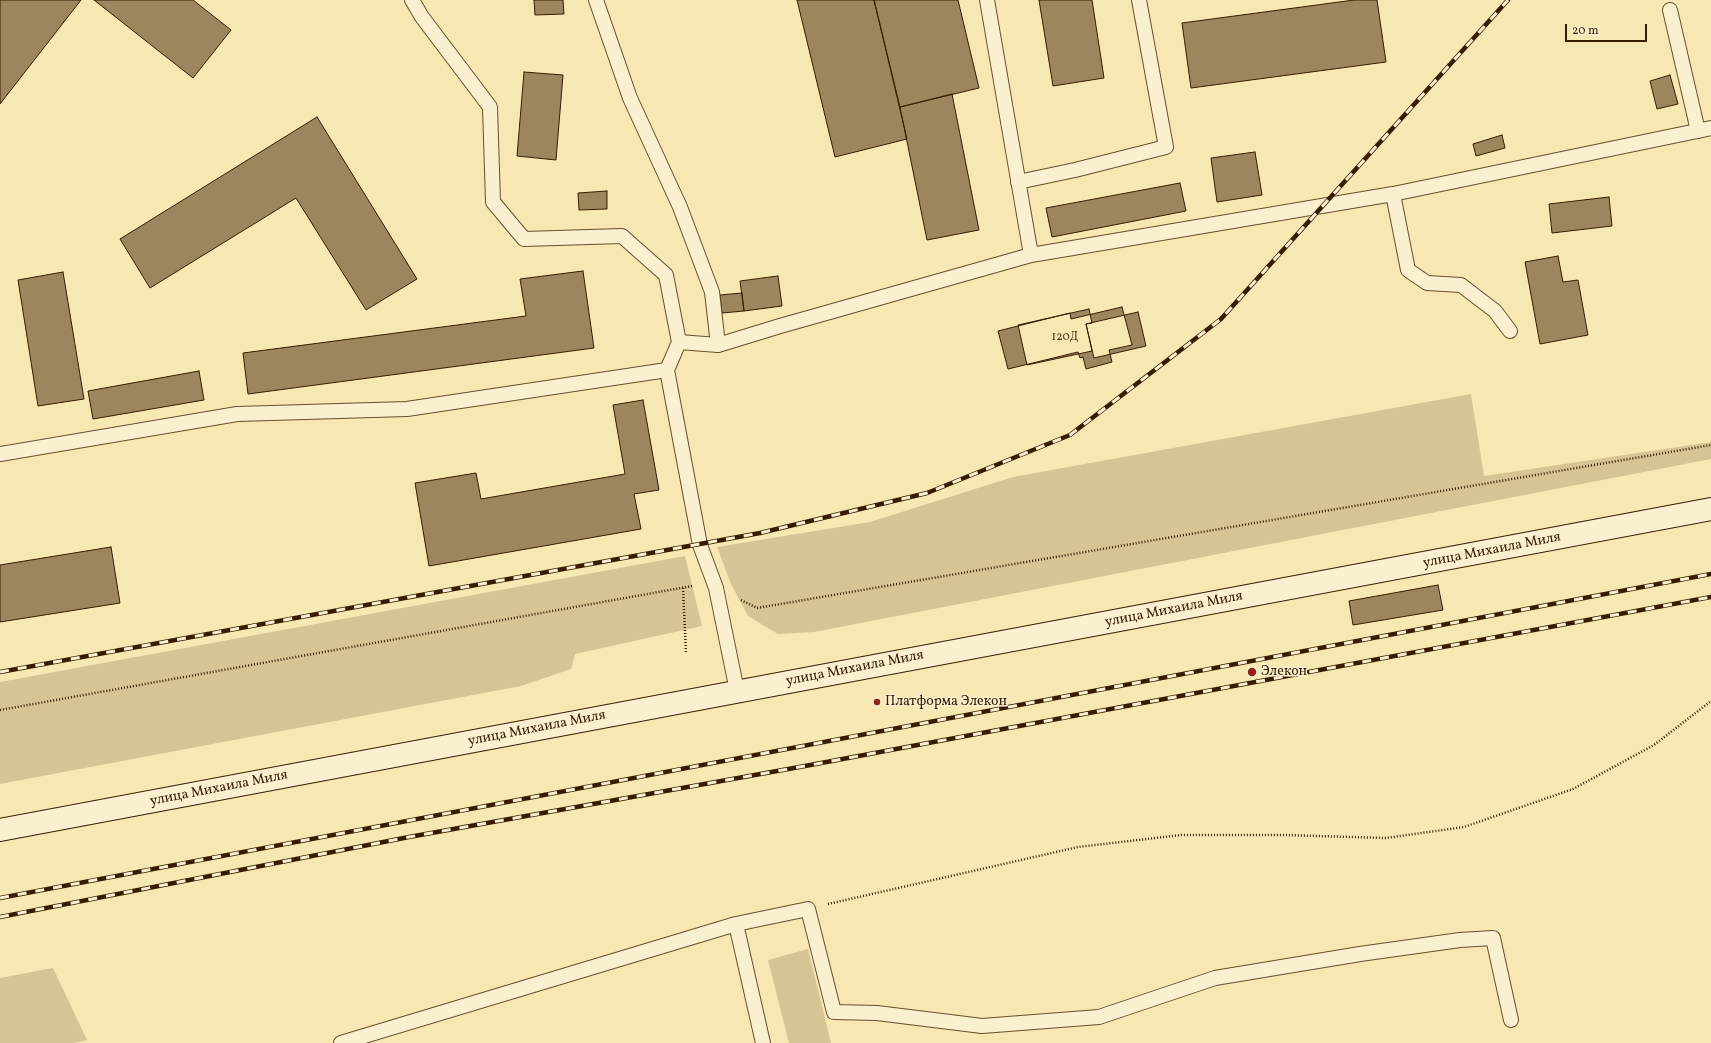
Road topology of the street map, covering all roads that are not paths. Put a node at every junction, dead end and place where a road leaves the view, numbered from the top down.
1 (412, 0) edge
2 (596, 0) edge
3 (987, 0) edge
4 (1139, 0) edge
5 (1670, 10) dead end
6 (1704, 129) edge
7 (1018, 182) junction
8 (1394, 194) junction
9 (1031, 255) junction
10 (1510, 331) dead end
11 (679, 342) junction
12 (718, 345) junction
13 (667, 370) junction
14 (0, 454) edge
15 (1711, 509) edge
16 (737, 691) junction
17 (0, 830) edge
18 (736, 924) junction
19 (1511, 1020) dead end
20 (372, 1038) edge
21 (340, 1043) edge
22 (763, 1043) edge

1 - 11 lane
2 - 12 lane
3 - 7 lane
4 - 7 lane
5 - 6 lane
6 - 8 lane
7 - 9 lane
8 - 9 lane
8 - 10 lane
9 - 12 lane
11 - 12 lane
11 - 13 lane
13 - 14 lane
13 - 16 lane
15 - 16 main road, улица Михаила Миля
16 - 17 main road, улица Михаила Миля
18 - 19 lane
18 - 20 lane
18 - 22 lane
20 - 21 lane

